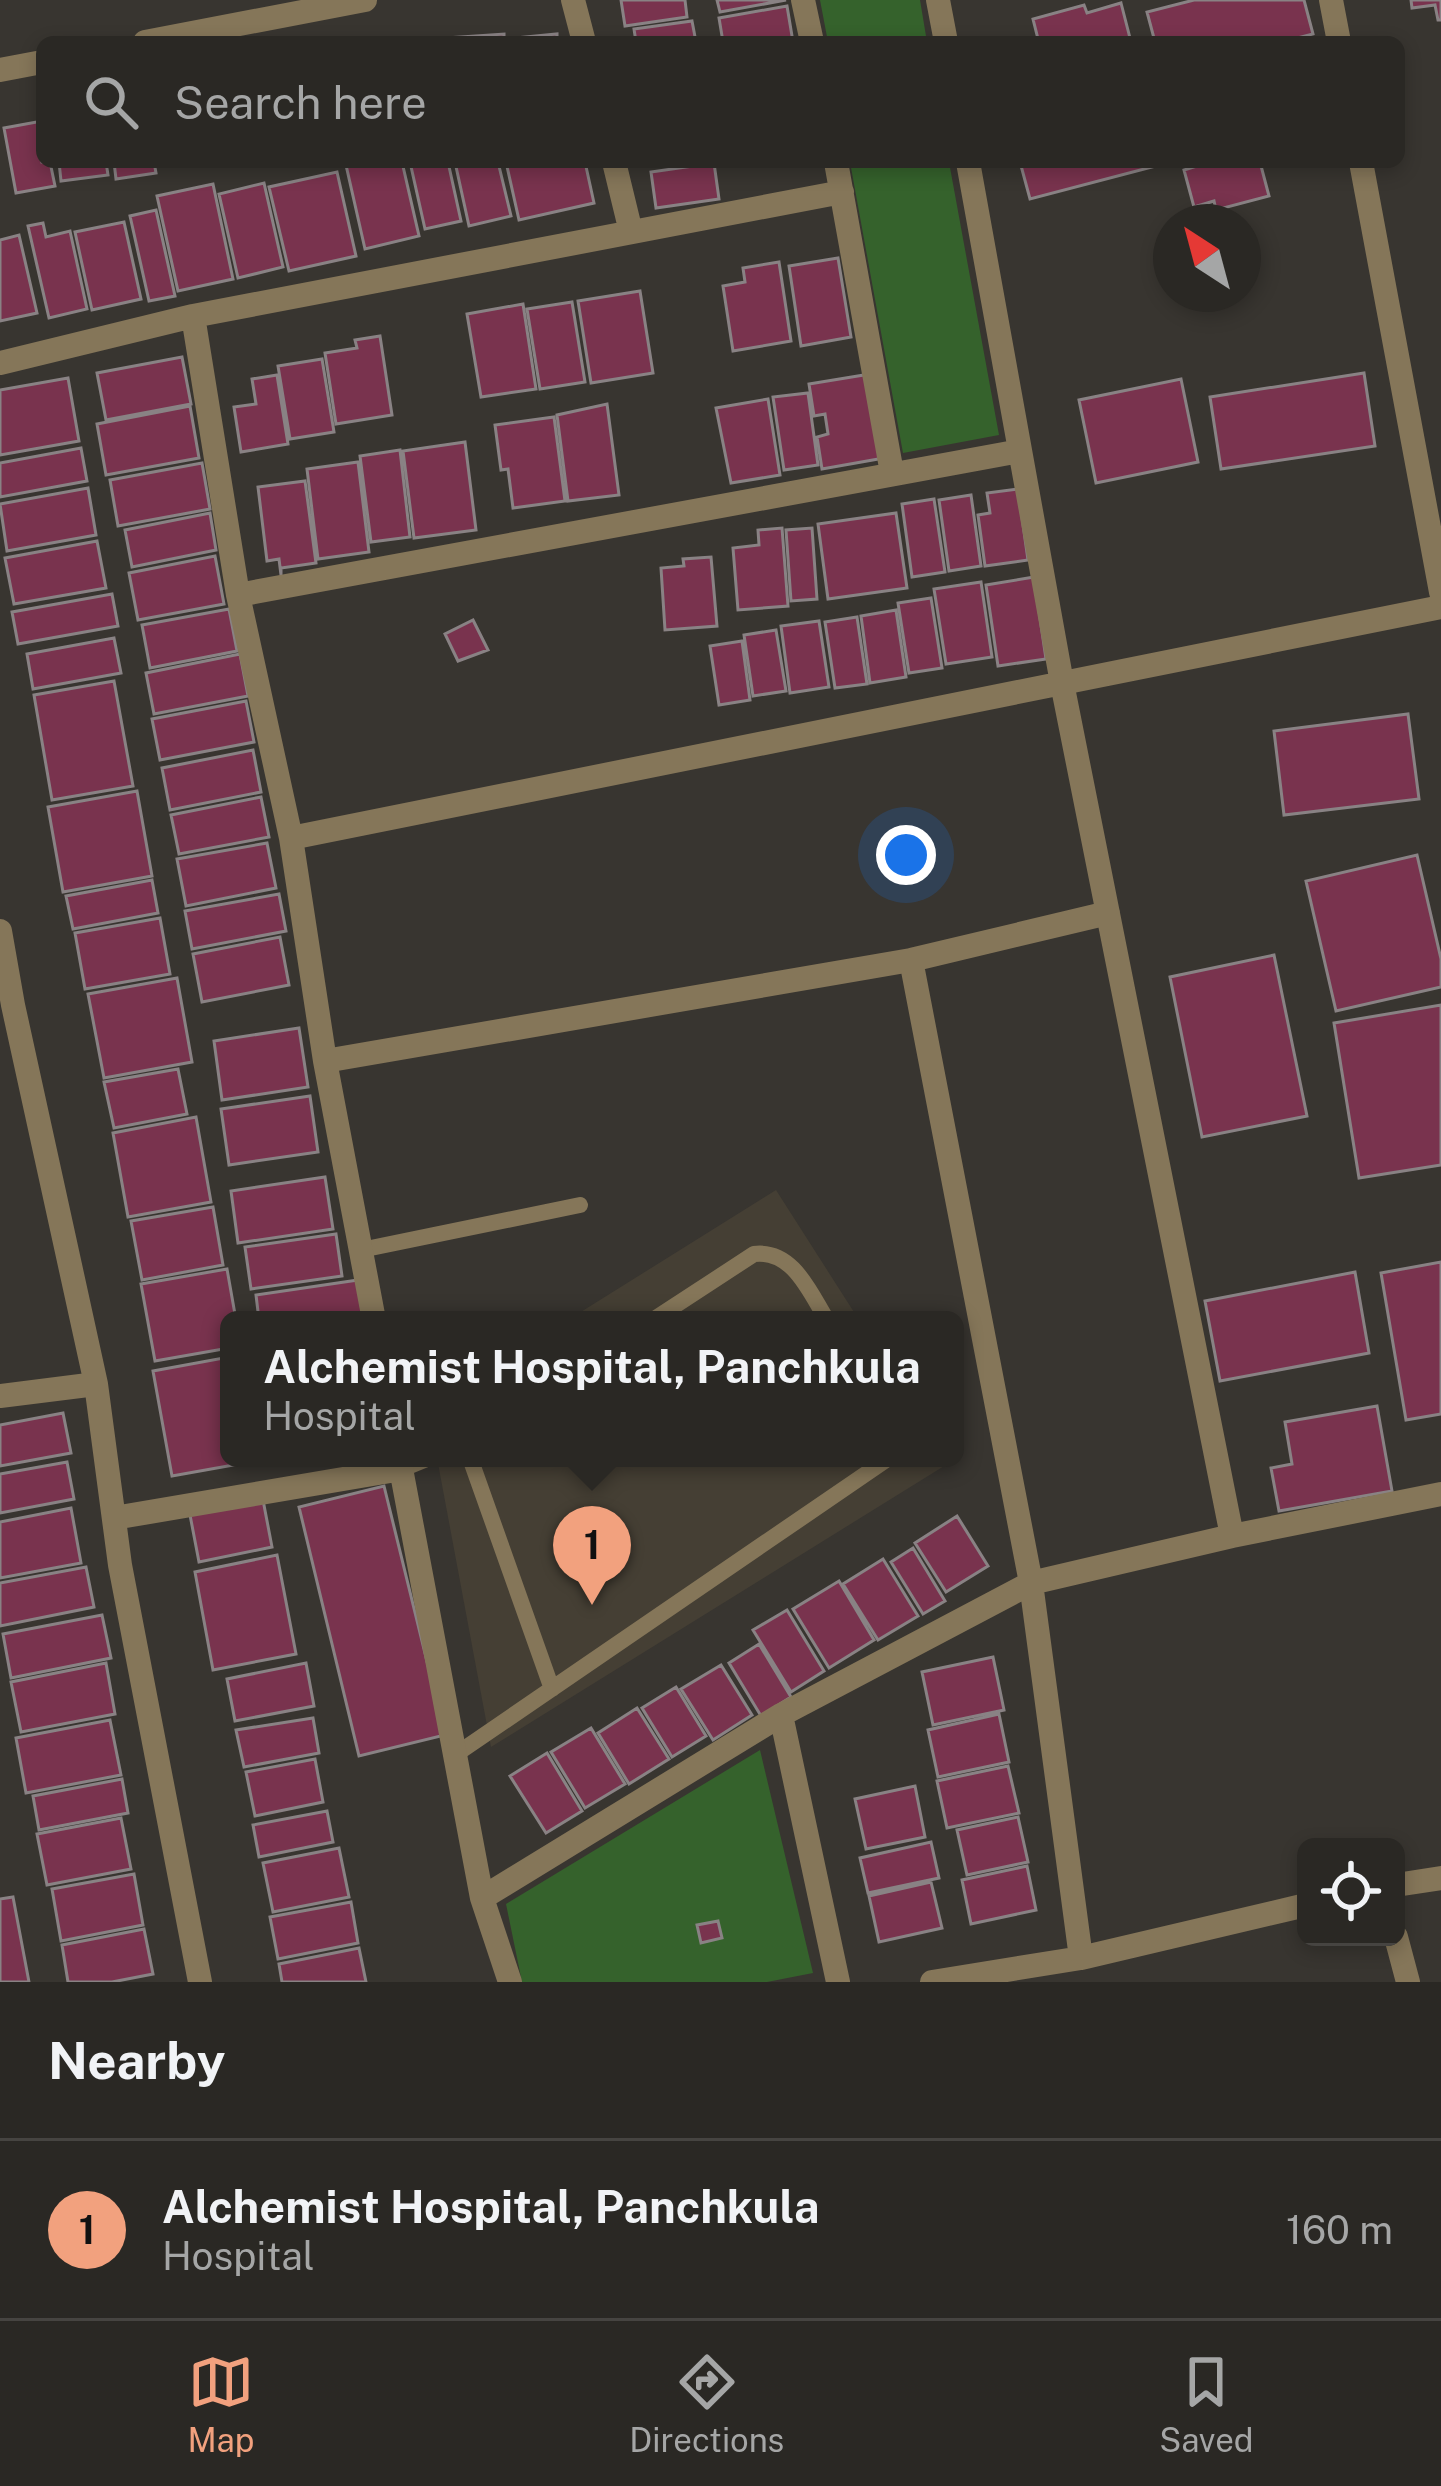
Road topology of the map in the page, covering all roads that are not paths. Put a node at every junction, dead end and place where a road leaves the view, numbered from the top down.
1 (365, 0) edge
2 (573, 0) edge
3 (803, 0) edge
4 (938, 0) edge
5 (1331, 0) edge
6 (176, 36) edge
7 (582, 36) edge
8 (811, 36) edge
9 (945, 36) edge
10 (1338, 36) edge
11 (36, 63) edge
12 (0, 70) edge
13 (615, 168) edge
14 (837, 168) edge
15 (969, 168) edge
16 (1362, 168) edge
17 (842, 191) junction
18 (631, 232) junction
19 (193, 316) junction
20 (0, 363) edge
21 (1020, 451) junction
22 (892, 473) junction
23 (1441, 592) edge
24 (238, 595) junction
25 (1441, 607) edge
26 (1062, 682) junction
27 (291, 838) junction
28 (1108, 913) junction
29 (1, 944) edge
30 (911, 960) junction
31 (6, 1007) edge
32 (325, 1061) junction
33 (580, 1205) dead end
34 (361, 1250) junction
35 (372, 1311) edge
36 (667, 1311) edge
37 (821, 1311) edge
38 (96, 1384) junction
39 (0, 1396) edge
40 (384, 1467) edge
41 (401, 1467) edge
42 (473, 1467) edge
43 (876, 1467) edge
44 (1441, 1494) edge
45 (114, 1518) junction
46 (1232, 1536) junction
47 (1031, 1583) junction
48 (552, 1689) junction
49 (781, 1715) junction
50 (455, 1755) junction
51 (1441, 1878) edge
52 (1405, 1884) edge
53 (482, 1898) junction
54 (1297, 1907) edge
55 (1398, 1946) edge
56 (1081, 1958) junction
57 (200, 1982) edge
58 (510, 1982) edge
59 (838, 1982) edge
60 (932, 1982) edge
61 (1408, 1982) edge

1 - 6 street
2 - 7 street
3 - 8 street
4 - 9 street
5 - 10 street
11 - 12 street
13 - 18 street
14 - 17 street
15 - 21 street
16 - 23 street
17 - 18 street
17 - 22 street
18 - 19 street
19 - 20 street
19 - 24 street
21 - 22 street
21 - 26 street
22 - 24 street
24 - 27 street
25 - 26 street
26 - 27 street
26 - 28 street
27 - 32 street
28 - 30 street
28 - 46 street
29 - 31 street
30 - 32 street
30 - 47 street
31 - 38 street
32 - 34 street
33 - 34 lane
34 - 35 street
36 - 37 lane
38 - 39 street
38 - 45 street
40 - 45 street
41 - 50 street
42 - 48 lane
43 - 48 lane
44 - 46 street
45 - 57 street
46 - 47 street
47 - 49 street
47 - 56 street
48 - 50 lane
49 - 53 street
49 - 59 street
50 - 53 street
51 - 52 street
53 - 58 street
54 - 56 street
55 - 61 street
56 - 60 street

